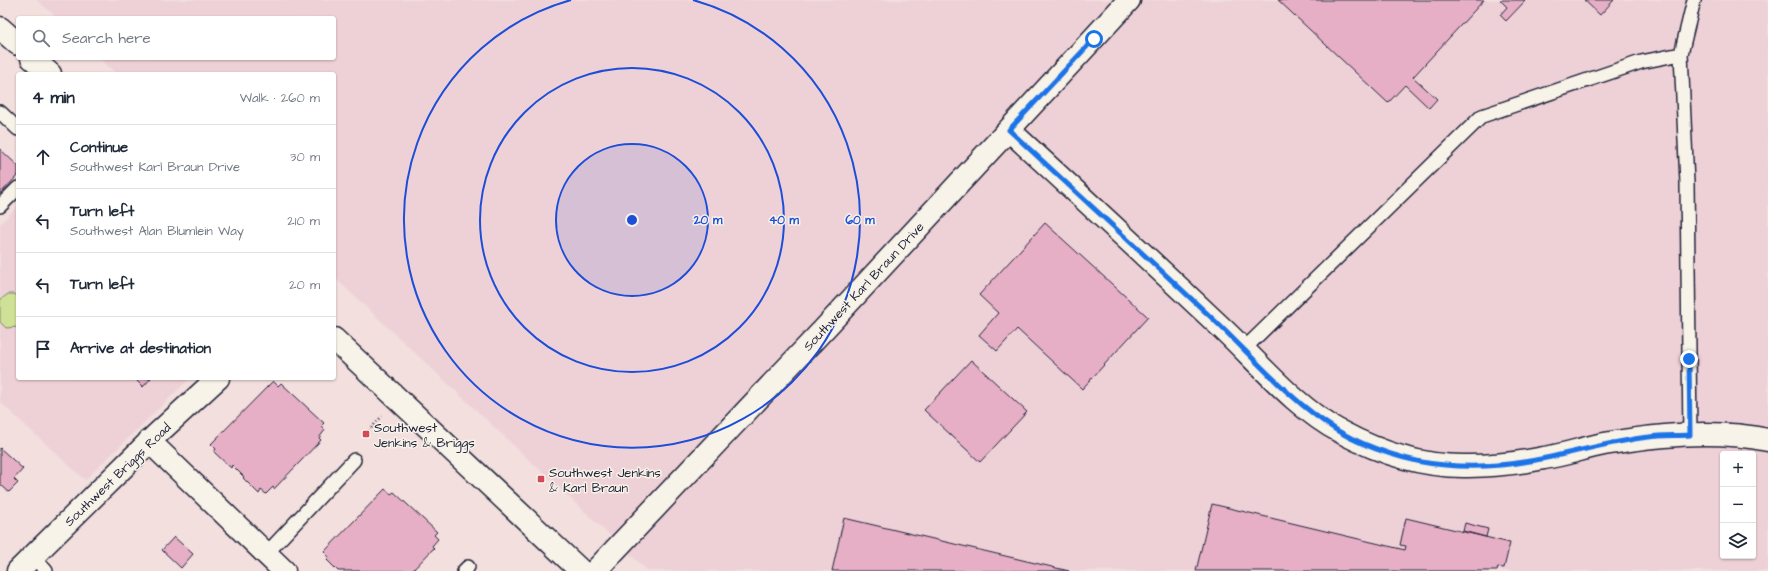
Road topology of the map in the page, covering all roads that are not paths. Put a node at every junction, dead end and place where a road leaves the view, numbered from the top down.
1 (1129, 0) edge
2 (1694, 0) edge
3 (0, 28) edge
4 (16, 42) edge
5 (1681, 54) junction
6 (34, 60) edge
7 (48, 72) edge
8 (0, 112) edge
9 (16, 128) edge
10 (1009, 130) junction
11 (16, 190) edge
12 (0, 206) edge
13 (336, 341) edge
14 (1244, 349) junction
15 (216, 380) edge
16 (1690, 435) junction
17 (1768, 440) edge
18 (149, 441) junction
19 (354, 460) dead end
20 (266, 554) junction
21 (32, 566) edge
22 (284, 571) edge
23 (581, 571) edge
24 (595, 571) edge

1 - 10 street, Southwest Karl Braun Drive
2 - 5 lane
3 - 4 street
5 - 14 lane
5 - 16 lane
6 - 7 street
8 - 9 lane
10 - 14 street
10 - 24 street, Southwest Karl Braun Drive
11 - 12 lane
13 - 23 street
14 - 16 street
15 - 18 street, Southwest Briggs Road
16 - 17 street
18 - 20 street
18 - 21 street, Southwest Briggs Road
19 - 20 lane
20 - 22 street

